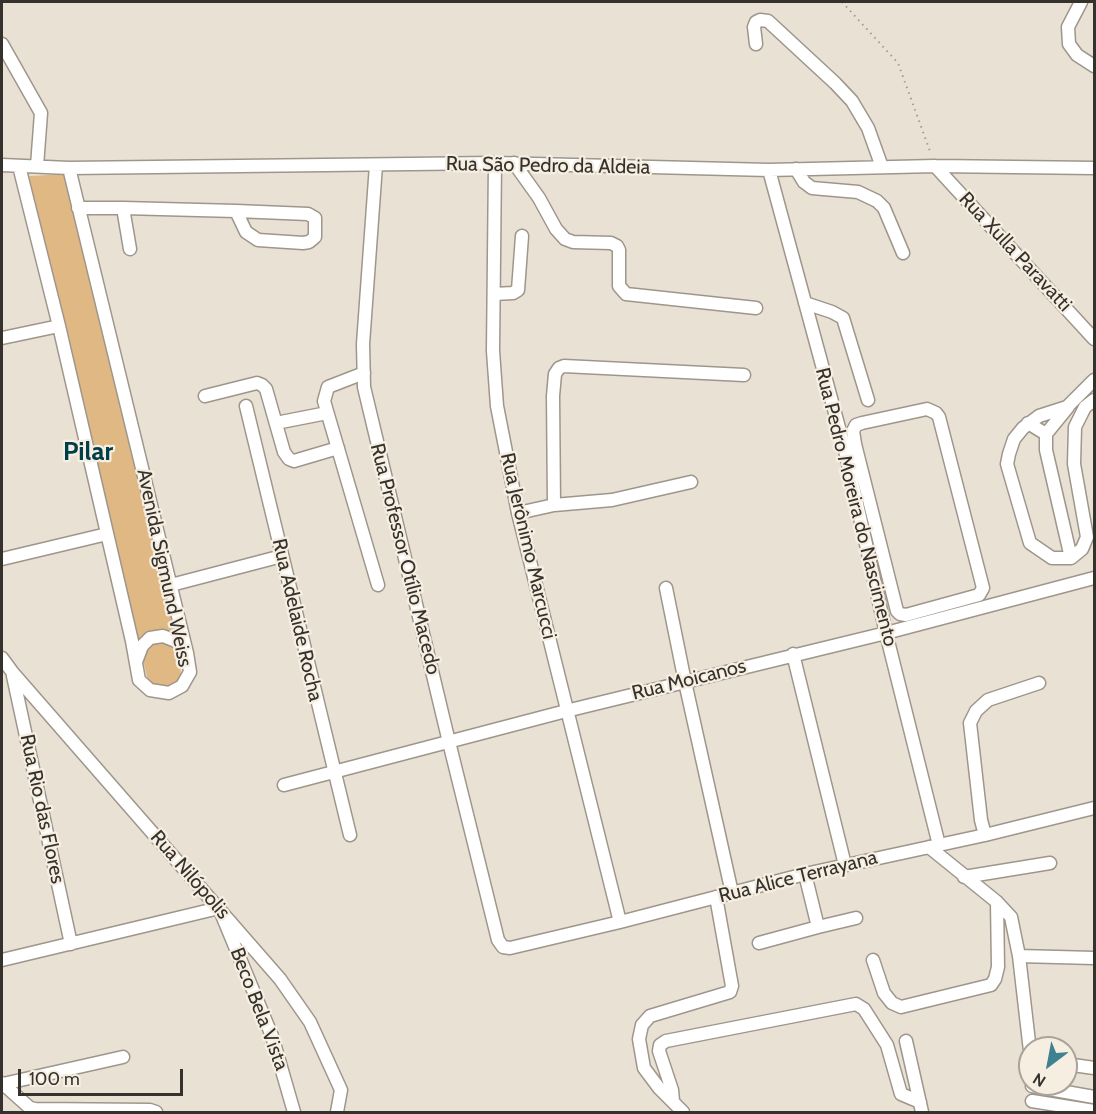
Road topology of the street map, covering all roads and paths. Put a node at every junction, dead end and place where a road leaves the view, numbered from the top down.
1 (842, 2) edge
2 (1081, 2) edge
3 (2, 44) edge
4 (756, 44) dead end
5 (1095, 66) edge
6 (495, 163) junction
7 (514, 163) junction
8 (2, 165) edge
9 (376, 165) junction
10 (19, 166) junction
11 (37, 166) junction
12 (935, 166) junction
13 (882, 167) junction
14 (69, 168) junction
15 (1095, 168) edge
16 (796, 169) junction
17 (769, 170) junction
18 (123, 207) junction
19 (78, 208) junction
20 (236, 211) junction
21 (522, 236) dead end
22 (130, 249) dead end
23 (903, 253) dead end
24 (494, 294) junction
25 (805, 303) junction
26 (756, 308) dead end
27 (59, 326) junction
28 (1092, 332) edge
29 (2, 338) edge
30 (364, 373) junction
31 (744, 375) dead end
32 (1095, 380) edge
33 (205, 396) dead end
34 (868, 400) dead end
35 (1090, 404) edge
36 (246, 406) dead end
37 (1067, 407) junction
38 (327, 413) junction
39 (276, 423) junction
40 (1028, 423) junction
41 (1046, 434) junction
42 (849, 445) junction
43 (338, 448) junction
44 (692, 482) dead end
45 (554, 505) junction
46 (518, 513) junction
47 (107, 534) junction
48 (282, 556) junction
49 (1071, 558) junction
50 (2, 559) edge
51 (1095, 578) edge
52 (171, 585) junction
53 (378, 585) dead end
54 (666, 588) dead end
55 (886, 633) junction
56 (187, 653) junction
57 (793, 654) junction
58 (2, 658) edge
59 (136, 663) junction
60 (13, 674) junction
61 (685, 682) junction
62 (1039, 683) dead end
63 (566, 711) junction
64 (449, 742) junction
65 (333, 771) junction
66 (284, 785) dead end
67 (1095, 808) edge
68 (350, 835) dead end
69 (985, 835) junction
70 (934, 846) junction
71 (1050, 863) dead end
72 (845, 865) junction
73 (805, 874) junction
74 (964, 877) junction
75 (732, 893) junction
76 (716, 897) junction
77 (997, 902) junction
78 (219, 908) junction
79 (856, 918) dead end
80 (621, 922) junction
81 (818, 927) junction
82 (759, 943) dead end
83 (71, 944) junction
84 (503, 947) joint
85 (1019, 956) junction
86 (1095, 958) edge
87 (2, 960) edge
88 (873, 960) dead end
89 (1028, 1031) junction
90 (1028, 1036) edge
91 (1032, 1036) edge
92 (906, 1041) dead end
93 (123, 1057) dead end
94 (1078, 1066) edge
95 (1095, 1068) edge
96 (2, 1083) edge
97 (1078, 1093) edge
98 (1032, 1096) edge
99 (1095, 1097) edge
100 (673, 1101) junction
101 (1032, 1101) junction
102 (921, 1107) edge
103 (1095, 1111) edge
104 (156, 1113) edge
105 (294, 1113) edge
106 (337, 1113) edge
107 (683, 1113) edge
108 (1027, 1113) edge

1 - 12 path
2 - 5 street
3 - 11 street
4 - 13 street
6 - 7 street, Rua São Pedro da Aldeia
6 - 9 street, Rua São Pedro da Aldeia
6 - 24 street, Rua Jerônimo Marcucci
7 - 17 street, Rua São Pedro da Aldeia
7 - 26 street
8 - 10 street, Rua São Pedro da Aldeia
9 - 14 street, Rua São Pedro da Aldeia
9 - 30 street, Rua Professor Otílio Macedo
10 - 11 street, Rua São Pedro da Aldeia
10 - 27 street, Avenida Sigmund Weiss
11 - 14 street, Rua São Pedro da Aldeia
12 - 13 street, Rua São Pedro da Aldeia
12 - 15 street, Rua São Pedro da Aldeia
12 - 28 street, Rua Xulla Paravatti
13 - 16 street, Rua São Pedro da Aldeia
14 - 19 street, Avenida Sigmund Weiss
16 - 17 street, Rua São Pedro da Aldeia
16 - 23 street
17 - 25 street, Rua Pedro Moreira do Nascimento
18 - 19 street
18 - 20 street
18 - 22 street
19 - 52 street, Avenida Sigmund Weiss
20 - 20 street
21 - 24 street
24 - 46 street, Rua Jerônimo Marcucci
25 - 34 street
25 - 42 street, Rua Pedro Moreira do Nascimento
27 - 29 street
27 - 47 street, Avenida Sigmund Weiss
30 - 38 street
30 - 64 street, Rua Professor Otílio Macedo
31 - 45 street
32 - 37 street
33 - 39 street
35 - 37 street
35 - 49 street
36 - 48 street, Rua Adelaide Rocha
37 - 40 street
37 - 41 street
38 - 39 street
38 - 43 street
39 - 43 street
40 - 41 street
40 - 49 street
41 - 49 street
42 - 42 street
42 - 55 street, Rua Pedro Moreira do Nascimento
43 - 53 street
44 - 45 street
45 - 46 street
46 - 63 street, Rua Jerônimo Marcucci
47 - 50 street
47 - 59 street, Avenida Sigmund Weiss
48 - 52 street
48 - 65 street, Rua Adelaide Rocha
51 - 55 street, Rua Moicanos
52 - 56 street, Avenida Sigmund Weiss
54 - 61 street
55 - 57 street, Rua Moicanos
55 - 70 street, Rua Pedro Moreira do Nascimento
56 - 59 street
56 - 59 street, Avenida Sigmund Weiss
57 - 61 street, Rua Moicanos
57 - 72 street
58 - 60 street, Rua Nilópolis
60 - 78 street, Rua Nilópolis
60 - 83 street, Rua Rio das Flores
61 - 63 street, Rua Moicanos
61 - 75 street
62 - 69 street
63 - 64 street, Rua Moicanos
63 - 80 street, Rua Jerônimo Marcucci
64 - 65 street, Rua Moicanos
64 - 84 street, Rua Professor Otílio Macedo
65 - 66 street, Rua Moicanos
65 - 68 street, Rua Adelaide Rocha
67 - 69 street, Rua Alice Terrayana
69 - 70 street, Rua Alice Terrayana
70 - 72 street, Rua Alice Terrayana
70 - 74 street
71 - 74 street
72 - 73 street, Rua Alice Terrayana
73 - 75 street, Rua Alice Terrayana
73 - 81 street
74 - 77 street
75 - 76 street, Rua Alice Terrayana
76 - 80 street, Rua Alice Terrayana
76 - 100 street
77 - 85 street
77 - 88 street
78 - 83 street
78 - 105 street, Beco Bela Vista
78 - 106 street, Rua Nilópolis
79 - 81 street
80 - 84 street, Rua Alice Terrayana
81 - 82 street
83 - 87 street
85 - 86 street
85 - 89 street
89 - 90 street
89 - 91 street
92 - 102 street
93 - 96 street
94 - 95 street
96 - 104 street
97 - 99 street
98 - 101 street
100 - 102 street
100 - 107 street
101 - 103 street
101 - 108 street

